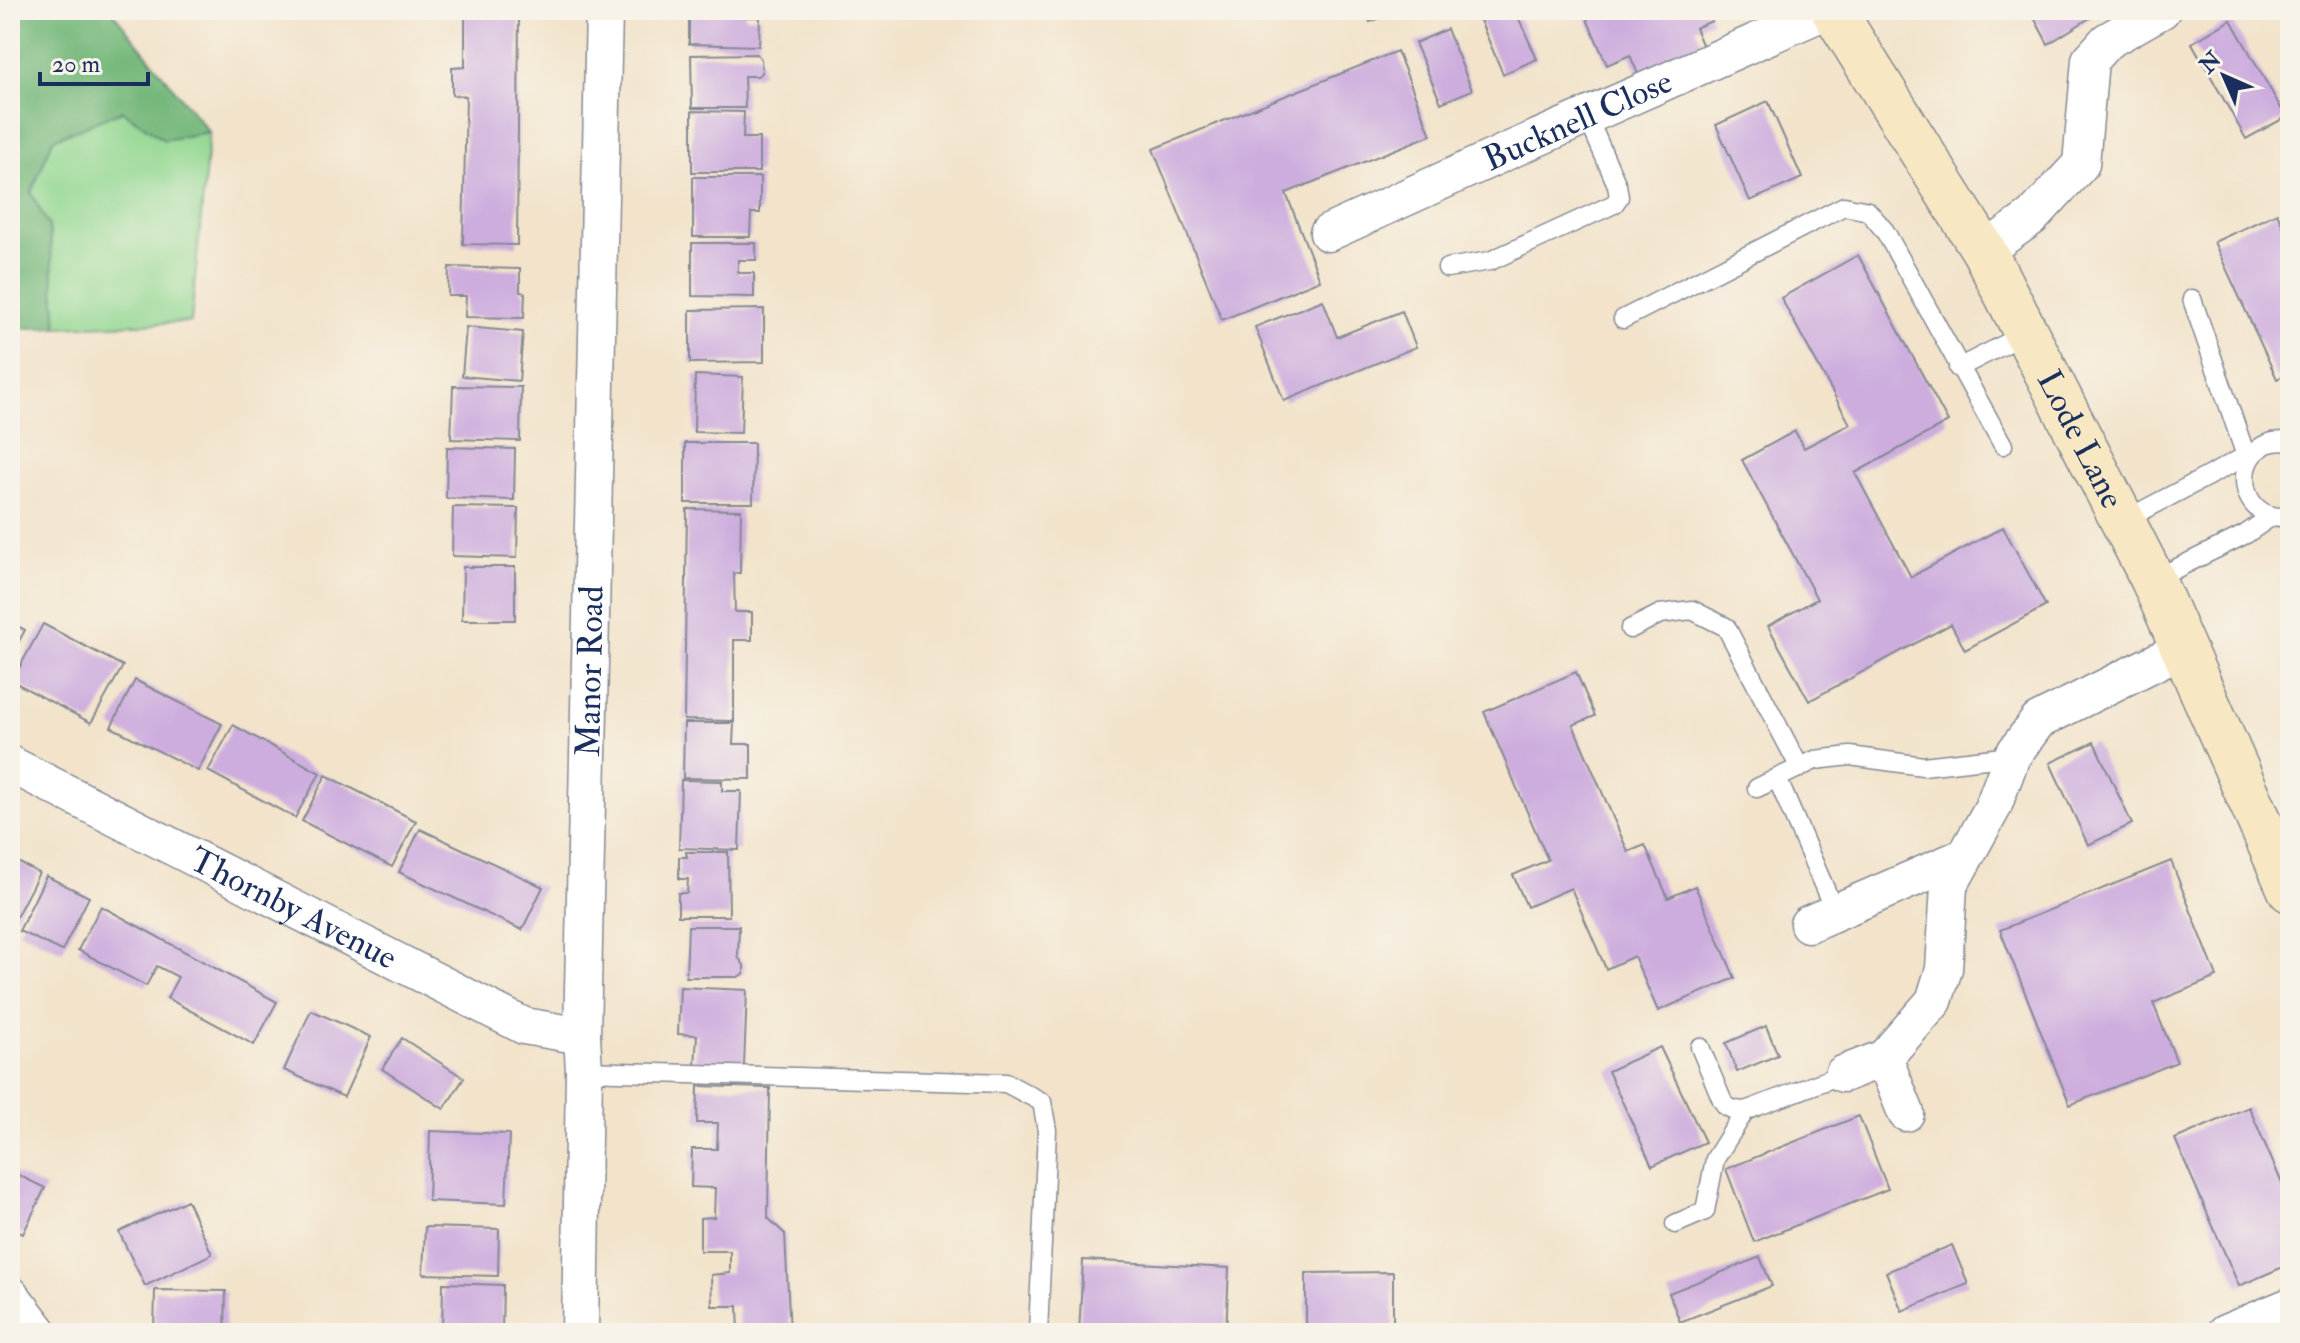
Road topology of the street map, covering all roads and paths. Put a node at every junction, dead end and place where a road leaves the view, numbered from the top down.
1 (604, 10) edge
2 (1830, 10) edge
3 (2162, 10) edge
4 (1587, 116) junction
5 (1328, 233) dead end
6 (1984, 251) junction
7 (1447, 268) dead end
8 (2192, 299) dead end
9 (1623, 319) dead end
10 (2025, 334) junction
11 (1958, 368) junction
12 (2290, 435) edge
13 (2290, 442) edge
14 (2003, 445) dead end
15 (2259, 449) junction
16 (2281, 516) edge
17 (2123, 521) junction
18 (2153, 580) junction
19 (1630, 629) dead end
20 (2182, 649) junction
21 (2012, 756) junction
22 (10, 764) edge
23 (1800, 768) junction
24 (1777, 778) junction
25 (1757, 788) dead end
26 (1963, 857) junction
27 (2290, 890) edge
28 (1822, 918) joint
29 (1700, 1047) dead end
30 (583, 1054) junction
31 (1884, 1058) junction
32 (1843, 1074) joint
33 (1745, 1111) junction
34 (1906, 1113) dead end
35 (1675, 1224) dead end
36 (10, 1294) edge
37 (2290, 1306) edge
38 (40, 1333) edge
39 (580, 1333) edge
40 (1038, 1333) edge
41 (2225, 1333) edge

1 - 30 street, Manor Road
2 - 4 street, Bucknell Close
2 - 6 main road, Lode Lane
3 - 6 street
4 - 5 street, Bucknell Close
4 - 7 lane
6 - 10 main road, Lode Lane
8 - 15 lane
9 - 11 lane
10 - 11 lane
10 - 17 main road, Lode Lane
11 - 14 lane
12 - 15 lane
13 - 15 lane
15 - 16 lane
15 - 17 lane
16 - 18 lane
17 - 18 main road, Lode Lane
18 - 20 main road, Lode Lane
19 - 23 lane
20 - 21 street
20 - 27 main road, Lode Lane
21 - 23 lane
21 - 26 street
22 - 30 street, Thornby Avenue
23 - 24 lane
24 - 25 lane
24 - 28 lane
26 - 28 street
26 - 31 street
29 - 33 lane
30 - 39 street, Manor Road
30 - 40 lane
31 - 32 street
31 - 34 street
32 - 33 lane
33 - 35 lane
36 - 38 street
37 - 41 street

